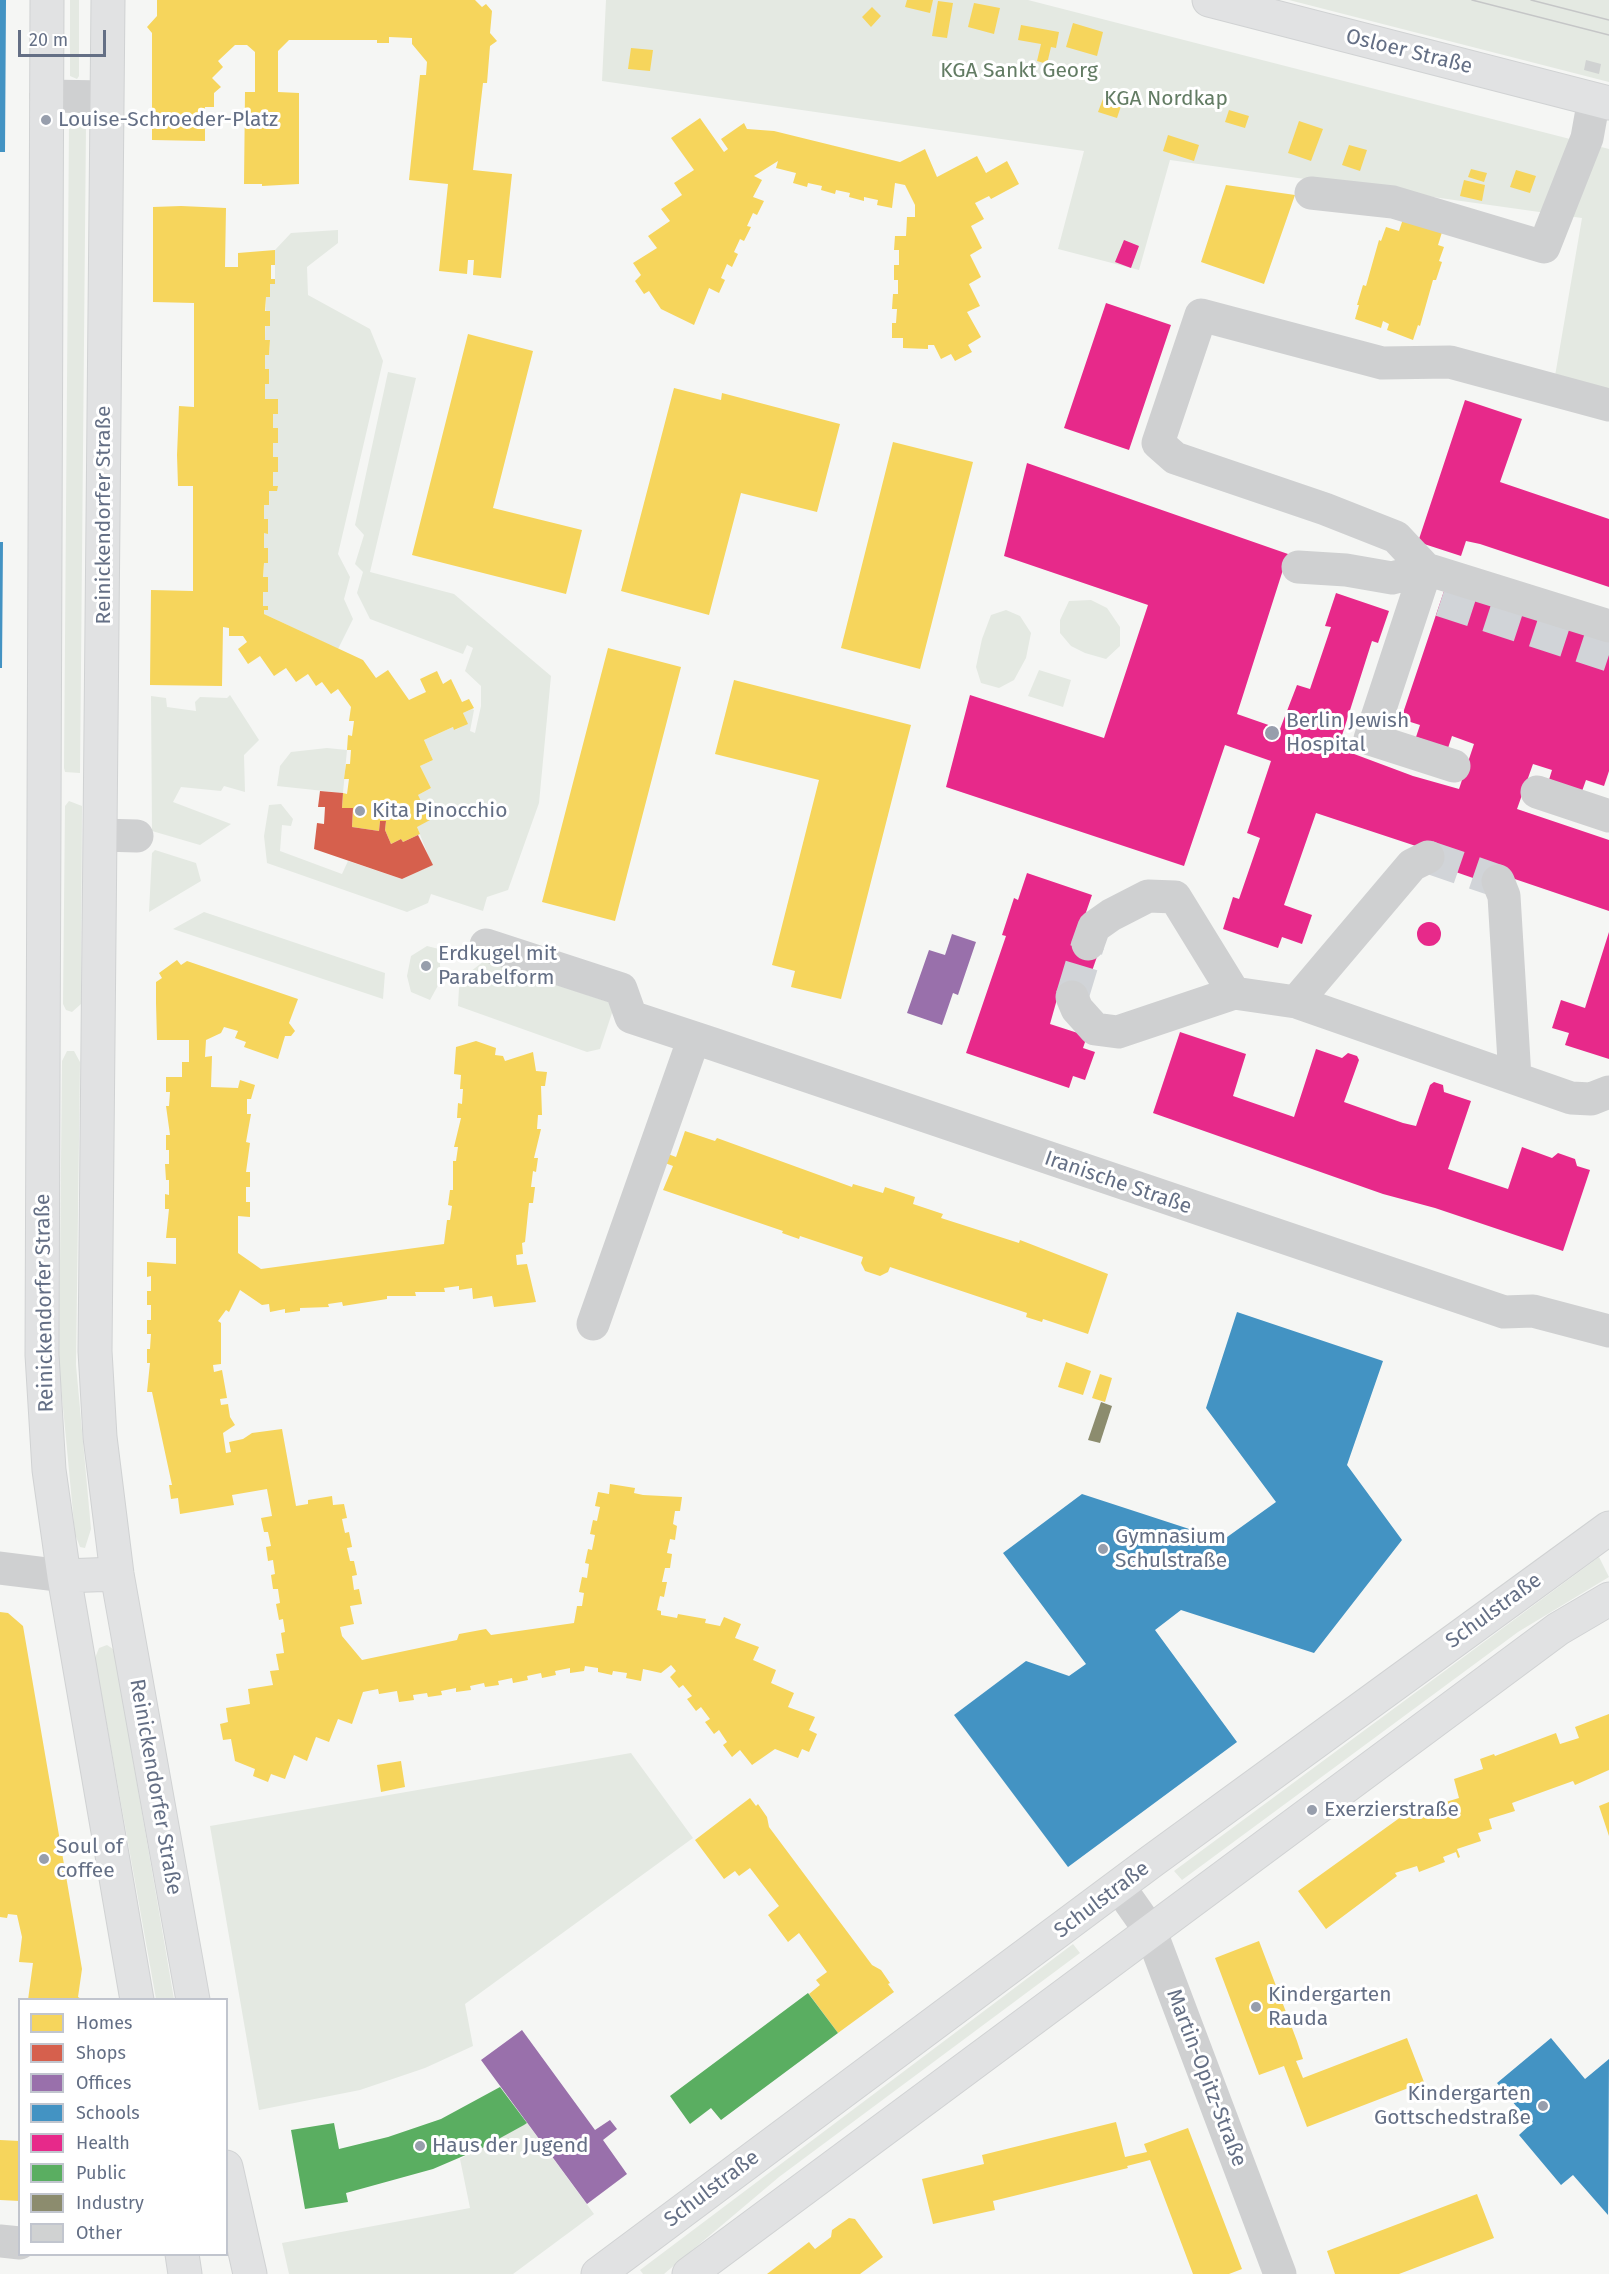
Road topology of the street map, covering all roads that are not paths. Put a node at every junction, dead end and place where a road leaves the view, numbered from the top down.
1 (47, 0) edge
2 (108, 0) edge
3 (1209, 0) edge
4 (46, 96) junction
5 (107, 97) junction
6 (1601, 101) edge
7 (1311, 193) dead end
8 (1609, 405) edge
9 (1298, 567) dead end
10 (1429, 586) junction
11 (1609, 626) edge
12 (1454, 766) dead end
13 (1537, 792) dead end
14 (1609, 816) edge
15 (101, 835) junction
16 (137, 836) dead end
17 (1428, 857) dead end
18 (1498, 881) dead end
19 (1088, 944) tunnel mouth
20 (486, 945) dead end
21 (1234, 993) junction
22 (1072, 997) dead end
23 (1296, 1002) junction
24 (44, 1029) junction
25 (97, 1030) junction
26 (694, 1038) junction
27 (1515, 1078) junction
28 (1609, 1092) edge
29 (593, 1324) dead end
30 (1609, 1331) edge
31 (1609, 1528) edge
32 (0, 1568) edge
33 (117, 1574) junction
34 (64, 1576) junction
35 (1609, 1599) edge
36 (1120, 1888) junction
37 (1151, 1932) junction
38 (137, 1998) edge
39 (193, 1998) edge
40 (228, 2181) edge
41 (0, 2241) edge
42 (18, 2243) edge
43 (182, 2256) edge
44 (240, 2257) edge
45 (185, 2274) edge
46 (598, 2274) edge
47 (689, 2274) edge
48 (1280, 2274) edge

1 - 4 main road, Reinickendorfer Straße
2 - 5 main road, Reinickendorfer Straße
3 - 6 main road, Osloer Straße
4 - 5 street
4 - 24 main road, Reinickendorfer Straße
5 - 15 main road, Reinickendorfer Straße
6 - 7 street
8 - 10 street
9 - 10 street
10 - 11 street
10 - 12 street
13 - 14 street
15 - 16 street
15 - 25 main road, Reinickendorfer Straße
17 - 23 street
18 - 27 street
19 - 21 street
20 - 26 street, Iranische Straße
21 - 22 street
21 - 23 street
23 - 27 street
24 - 25 main road
24 - 34 main road, Reinickendorfer Straße
25 - 33 main road, Reinickendorfer Straße
26 - 29 street
26 - 30 street, Iranische Straße
27 - 28 street
31 - 36 main road, Schulstraße
32 - 34 street
33 - 34 main road
33 - 39 main road, Reinickendorfer Straße
34 - 38 main road, Reinickendorfer Straße
35 - 37 main road
36 - 37 street, Martin-Opitz-Straße
36 - 46 main road, Schulstraße
37 - 47 main road
37 - 48 street, Martin-Opitz-Straße
40 - 44 main road
41 - 42 street
43 - 45 main road

